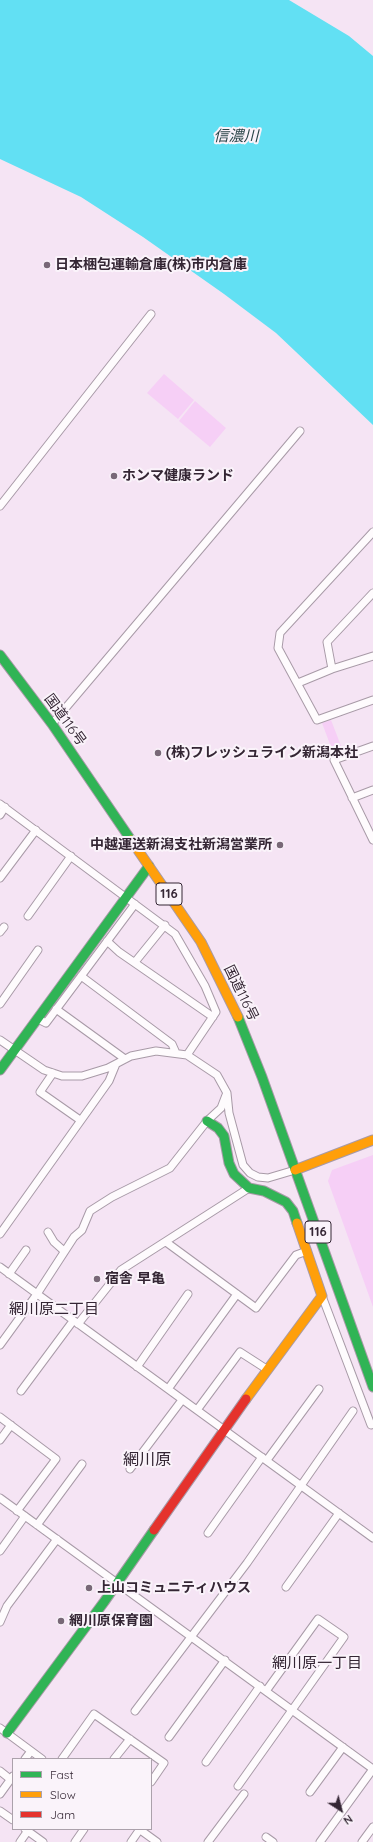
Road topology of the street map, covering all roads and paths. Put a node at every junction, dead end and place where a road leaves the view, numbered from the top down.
1 (151, 314) dead end
2 (300, 431) dead end
3 (0, 506) edge
4 (373, 532) edge
5 (373, 593) edge
6 (0, 655) edge
7 (373, 656) edge
8 (332, 669) junction
9 (298, 683) junction
10 (373, 700) edge
11 (52, 724) junction
12 (373, 746) edge
13 (373, 790) edge
14 (352, 798) junction
15 (3, 805) edge
16 (0, 815) edge
17 (36, 830) junction
18 (372, 836) edge
19 (71, 856) junction
20 (149, 866) junction
21 (0, 878) edge
22 (126, 897) junction
23 (135, 904) junction
24 (28, 916) dead end
25 (165, 925) junction
26 (107, 942) junction
27 (38, 950) dead end
28 (135, 962) junction
29 (81, 976) junction
30 (0, 1004) edge
31 (56, 1009) junction
32 (213, 1017) junction
33 (38, 1018) junction
34 (0, 1040) edge
35 (14, 1050) junction
36 (176, 1053) junction
37 (187, 1054) junction
38 (125, 1059) junction
39 (116, 1064) junction
40 (0, 1070) edge
41 (53, 1073) junction
42 (227, 1094) junction
43 (80, 1120) junction
44 (207, 1121) junction
45 (373, 1140) edge
46 (295, 1170) junction
47 (248, 1188) junction
48 (48, 1232) dead end
49 (0, 1234) edge
50 (166, 1242) junction
51 (26, 1250) dead end
52 (64, 1251) junction
53 (307, 1251) junction
54 (0, 1267) edge
55 (9, 1274) junction
56 (37, 1294) junction
57 (188, 1294) dead end
58 (237, 1294) junction
59 (322, 1296) junction
60 (76, 1322) junction
61 (0, 1345) edge
62 (137, 1367) junction
63 (268, 1370) junction
64 (373, 1387) edge
65 (168, 1389) junction
66 (319, 1389) dead end
67 (21, 1391) dead end
68 (182, 1400) junction
69 (197, 1410) junction
70 (353, 1410) dead end
71 (0, 1417) edge
72 (11, 1425) junction
73 (371, 1425) dead end
74 (224, 1429) junction
75 (0, 1440) edge
76 (264, 1459) junction
77 (82, 1464) dead end
78 (130, 1469) dead end
79 (302, 1486) junction
80 (0, 1498) edge
81 (17, 1511) junction
82 (339, 1514) junction
83 (25, 1516) junction
84 (37, 1525) junction
85 (208, 1533) dead end
86 (373, 1538) edge
87 (57, 1540) junction
88 (0, 1551) edge
89 (117, 1582) junction
90 (286, 1587) dead end
91 (0, 1622) edge
92 (192, 1636) junction
93 (225, 1660) junction
94 (260, 1686) junction
95 (266, 1691) junction
96 (293, 1710) junction
97 (135, 1711) dead end
98 (3, 1731) edge
99 (169, 1737) dead end
100 (130, 1738) junction
101 (343, 1747) junction
102 (31, 1751) junction
103 (27, 1758) edge
104 (41, 1758) edge
105 (63, 1758) edge
106 (115, 1758) edge
107 (206, 1762) dead end
108 (373, 1769) edge
109 (0, 1771) edge
110 (12, 1778) edge
111 (152, 1781) edge
112 (238, 1786) dead end
113 (310, 1792) dead end
114 (0, 1794) edge
115 (244, 1794) dead end
116 (0, 1811) edge
117 (12, 1819) edge
118 (373, 1827) edge
119 (27, 1830) edge
120 (83, 1830) edge
121 (139, 1830) edge
122 (141, 1830) edge
123 (266, 1837) dead end
124 (20, 1842) edge
125 (43, 1842) edge
126 (75, 1842) edge
127 (131, 1842) edge
128 (157, 1842) edge
129 (208, 1842) edge
130 (273, 1842) edge
131 (320, 1842) edge
132 (362, 1842) edge

1 - 3 street
2 - 11 street
4 - 9 street
5 - 8 street
6 - 11 main road, 国道116号 / 116
7 - 8 street
8 - 9 street
9 - 10 street
11 - 20 main road, 国道116号 / 116
12 - 14 street
13 - 14 street
14 - 18 street
15 - 16 street
15 - 17 street
17 - 19 street
17 - 21 street
19 - 22 street
19 - 24 street
20 - 22 main road
20 - 46 main road, 国道116号 / 116
22 - 23 street
22 - 33 main road
23 - 25 street
23 - 26 street
25 - 28 street
25 - 32 street
26 - 28 street
26 - 29 street
27 - 30 street
28 - 32 street
29 - 31 street
29 - 36 street
31 - 33 street
31 - 38 street
32 - 37 street
33 - 35 main road
34 - 35 street
35 - 40 main road
35 - 41 street
36 - 37 street
36 - 38 street
37 - 42 street
38 - 39 street
39 - 41 street
39 - 43 street
41 - 43 street
42 - 44 street
42 - 46 street
43 - 49 street
44 - 47 main road
44 - 52 street
45 - 46 main road
46 - 64 main road, 国道116号 / 116
47 - 50 street
47 - 53 main road
48 - 52 street
50 - 58 street
50 - 60 street
51 - 55 street
52 - 56 street
53 - 58 street
53 - 59 main road
54 - 55 street
55 - 56 street
56 - 60 street
56 - 61 street
57 - 62 street
58 - 65 street
59 - 63 main road
59 - 73 street
60 - 62 street
60 - 67 street
62 - 65 street
63 - 69 street
63 - 74 main road
65 - 68 street
66 - 76 street
68 - 69 street
68 - 78 street
69 - 74 street
70 - 79 street
71 - 72 street
72 - 75 street
72 - 81 street
74 - 76 street
74 - 89 main road
76 - 79 street
76 - 85 street
77 - 84 street
79 - 82 street
79 - 92 street
80 - 81 street
81 - 83 street
82 - 86 street
82 - 90 street
83 - 84 street
83 - 88 street
84 - 87 street
87 - 89 street
87 - 91 street
89 - 92 street
89 - 98 main road
92 - 93 street
92 - 97 street
93 - 94 street
93 - 99 street
94 - 95 street
94 - 107 street
95 - 96 street
95 - 96 street
96 - 101 street
96 - 112 street
98 - 102 street
100 - 105 street
100 - 106 street
100 - 111 street
101 - 108 street
101 - 113 street
102 - 103 street
102 - 104 street
108 - 131 street
109 - 110 street
110 - 114 street
115 - 129 street
116 - 117 street
118 - 132 street
119 - 124 street
119 - 125 street
120 - 126 street
121 - 127 street
122 - 128 street
123 - 130 street

